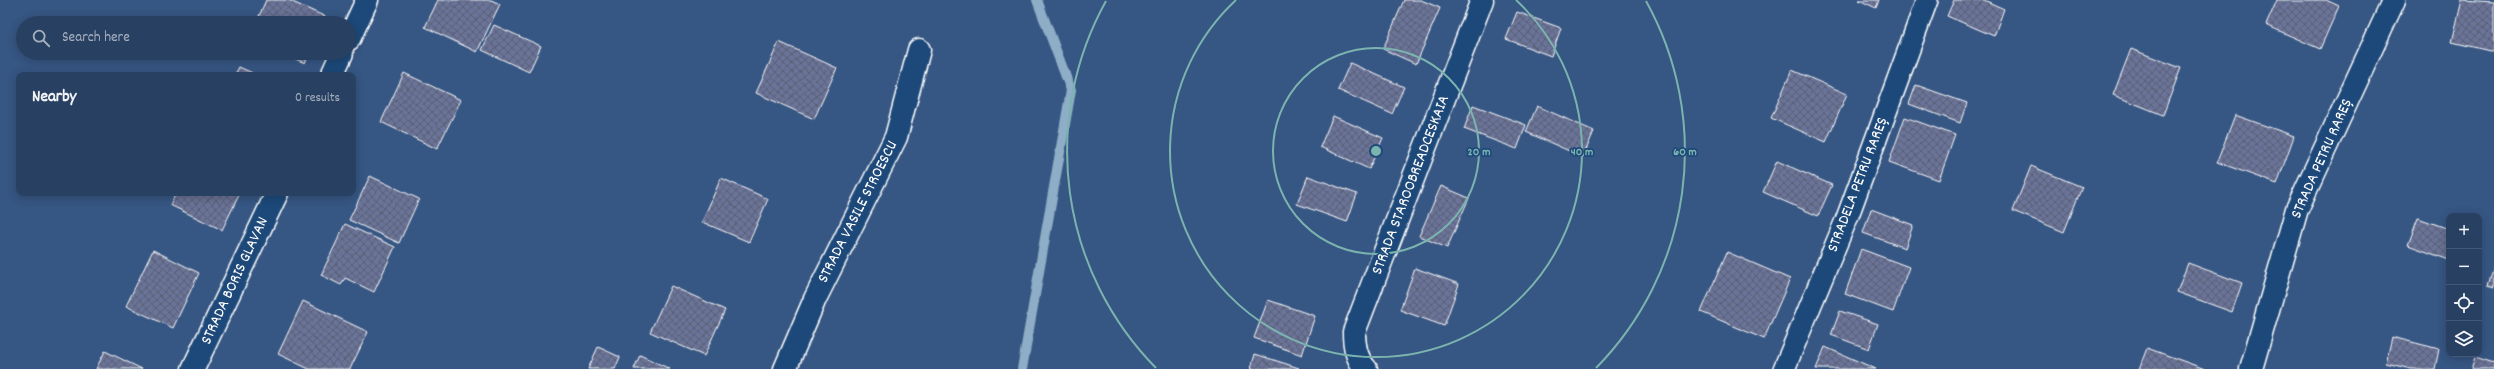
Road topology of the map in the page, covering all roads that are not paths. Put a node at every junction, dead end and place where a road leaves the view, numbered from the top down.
1 (367, 0) edge
2 (1482, 0) edge
3 (1927, 0) edge
4 (2394, 0) edge
5 (356, 24) edge
6 (919, 50) dead end
7 (339, 60) edge
8 (333, 72) edge
9 (276, 196) edge
10 (193, 369) edge
11 (785, 369) edge
12 (1366, 369) edge
13 (1784, 369) edge
14 (2251, 369) edge

1 - 5 street
2 - 12 street, STRADA STAROOBREADCESKAIA
3 - 13 lane, STRADELA PETRU RAREȘ
4 - 14 street, STRADA PETRU RAREȘ
6 - 11 street, STRADA VASILE STROESCU
7 - 8 street
9 - 10 street, STRADA BORIS GLAVAN

